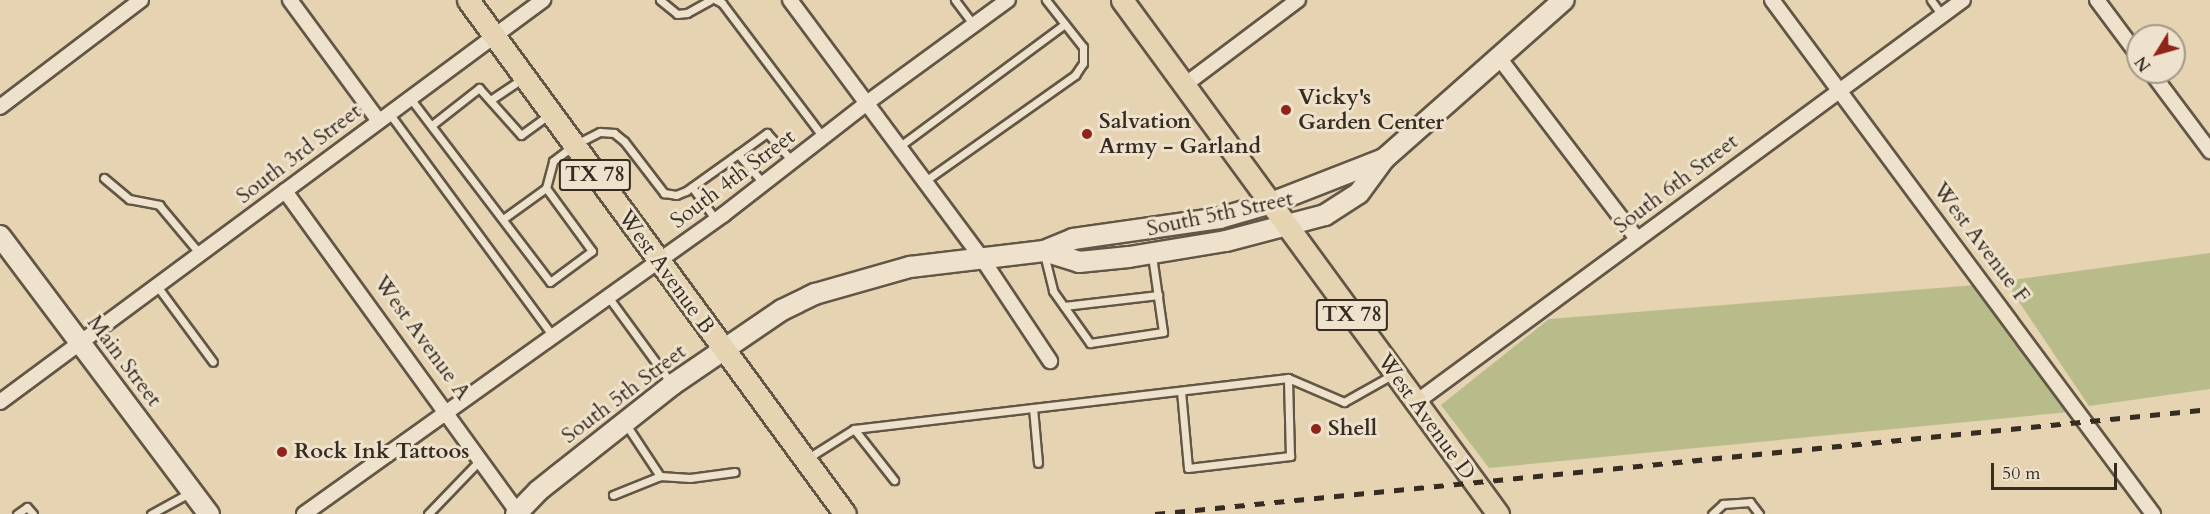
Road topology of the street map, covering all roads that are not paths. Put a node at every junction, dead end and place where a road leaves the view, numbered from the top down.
1 (141, 0) edge
2 (290, 0) edge
3 (468, 0) edge
4 (543, 0) edge
5 (660, 0) edge
6 (710, 0) edge
7 (716, 0) edge
8 (790, 0) edge
9 (956, 0) edge
10 (1008, 0) edge
11 (1046, 0) edge
12 (1122, 0) edge
13 (1298, 0) edge
14 (1564, 0) edge
15 (1773, 0) edge
16 (1931, 0) edge
17 (1963, 0) edge
18 (2097, 0) edge
19 (1942, 15) junction
20 (1065, 24) junction
21 (974, 25) junction
22 (495, 36) junction
23 (2126, 39) edge
24 (1500, 59) junction
25 (525, 77) junction
26 (1186, 84) junction
27 (2160, 84) edge
28 (1840, 88) junction
29 (410, 98) junction
30 (492, 99) junction
31 (868, 102) junction
32 (0, 107) edge
33 (551, 114) junction
34 (384, 117) junction
35 (432, 125) junction
36 (823, 137) junction
37 (574, 145) junction
38 (900, 146) junction
39 (2210, 151) edge
40 (738, 154) junction
41 (1384, 159) junction
42 (792, 161) junction
43 (104, 178) dead end
44 (925, 181) junction
45 (763, 183) junction
46 (692, 187) junction
47 (546, 188) junction
48 (285, 191) junction
49 (1271, 203) junction
50 (503, 219) junction
51 (716, 220) junction
52 (1288, 228) junction
53 (0, 236) edge
54 (1637, 239) junction
55 (1044, 251) junction
56 (200, 254) junction
57 (1152, 254) junction
58 (981, 257) junction
59 (658, 262) junction
60 (157, 286) junction
61 (1158, 295) junction
62 (609, 298) junction
63 (1064, 306) junction
64 (553, 336) junction
65 (81, 343) junction
66 (722, 350) junction
67 (1050, 361) dead end
68 (213, 362) dead end
69 (1394, 374) junction
70 (1288, 378) junction
71 (672, 385) junction
72 (1181, 391) junction
73 (0, 402) edge
74 (1415, 403) junction
75 (1033, 408) junction
76 (447, 414) junction
77 (624, 421) junction
78 (854, 429) junction
79 (480, 460) junction
80 (804, 460) junction
81 (1038, 463) dead end
82 (735, 472) dead end
83 (660, 476) junction
84 (894, 480) dead end
85 (192, 492) junction
86 (613, 495) dead end
87 (517, 513) edge
88 (17, 514) edge
89 (33, 514) edge
90 (151, 514) edge
91 (209, 514) edge
92 (304, 514) edge
93 (428, 514) edge
94 (844, 514) edge
95 (1498, 514) edge
96 (1712, 514) edge
97 (1760, 514) edge
98 (2153, 514) edge

1 - 32 street
2 - 34 street
3 - 22 main road, West Avenue B / TX 78
4 - 22 street, South 3rd Street
5 - 6 lane
7 - 36 lane
8 - 31 street
9 - 21 lane
10 - 21 street, South 4th Street
11 - 20 lane
12 - 26 main road, West Avenue D / TX 78
13 - 26 street
14 - 24 street, South 5th Street
15 - 28 street, West Avenue F
16 - 19 lane
17 - 19 street, South 6th Street
18 - 23 street
19 - 28 street, South 6th Street
20 - 38 lane
20 - 44 lane
21 - 31 street, South 4th Street
22 - 25 main road, West Avenue B / TX 78
22 - 29 street, South 3rd Street
24 - 41 street, South 5th Street
24 - 54 street
25 - 30 lane
25 - 33 main road, West Avenue B / TX 78
26 - 49 main road, West Avenue D / TX 78
27 - 39 street
28 - 54 street, South 6th Street
28 - 98 street, West Avenue F
29 - 34 street, South 3rd Street
29 - 35 lane
30 - 33 lane
30 - 35 lane
31 - 36 street, South 4th Street
31 - 38 street
33 - 37 main road, West Avenue B / TX 78
34 - 48 street, South 3rd Street
34 - 64 lane
35 - 50 lane
36 - 42 street, South 4th Street
37 - 46 lane
37 - 47 lane
37 - 59 main road, West Avenue B / TX 78
38 - 44 street
40 - 42 lane
40 - 45 lane
40 - 46 lane
41 - 49 street, South 5th Street
41 - 52 street, South 5th Street
42 - 45 street, South 4th Street
43 - 56 lane
44 - 58 street
45 - 51 street, South 4th Street
46 - 51 lane
47 - 50 lane
47 - 50 lane
48 - 56 street, South 3rd Street
48 - 76 street, West Avenue A
49 - 52 main road, West Avenue D / TX 78
49 - 55 street, South 5th Street
51 - 59 street, South 4th Street
52 - 57 street, South 5th Street
52 - 69 main road, West Avenue D / TX 78
53 - 65 street, Main Street
54 - 74 street, South 6th Street
55 - 57 street, South 5th Street
55 - 58 street, South 5th Street
55 - 63 lane
56 - 60 street, South 3rd Street
57 - 61 lane
58 - 66 street, South 5th Street
58 - 67 street
59 - 62 street, South 4th Street
59 - 66 main road, West Avenue B / TX 78
60 - 65 street, South 3rd Street
60 - 68 lane
61 - 63 lane
61 - 63 lane
62 - 64 street, South 4th Street
62 - 71 lane
64 - 76 street, South 4th Street
65 - 73 street, South 3rd Street
65 - 85 street, Main Street
66 - 71 street, South 5th Street
66 - 80 main road, West Avenue B / TX 78
69 - 70 lane
69 - 74 main road, West Avenue D / TX 78
70 - 72 lane
70 - 72 lane
71 - 77 street, South 5th Street
72 - 75 lane
74 - 95 main road, West Avenue D / TX 78
75 - 78 lane
75 - 81 lane
76 - 79 street, West Avenue A
76 - 92 street, South 4th Street
77 - 83 lane
77 - 87 street, South 5th Street
78 - 80 lane
78 - 84 lane
79 - 87 street, West Avenue A
79 - 93 lane
80 - 94 main road, West Avenue B / TX 78
82 - 83 lane
83 - 86 lane
85 - 90 lane
85 - 91 street, Main Street
88 - 89 lane
96 - 97 lane

